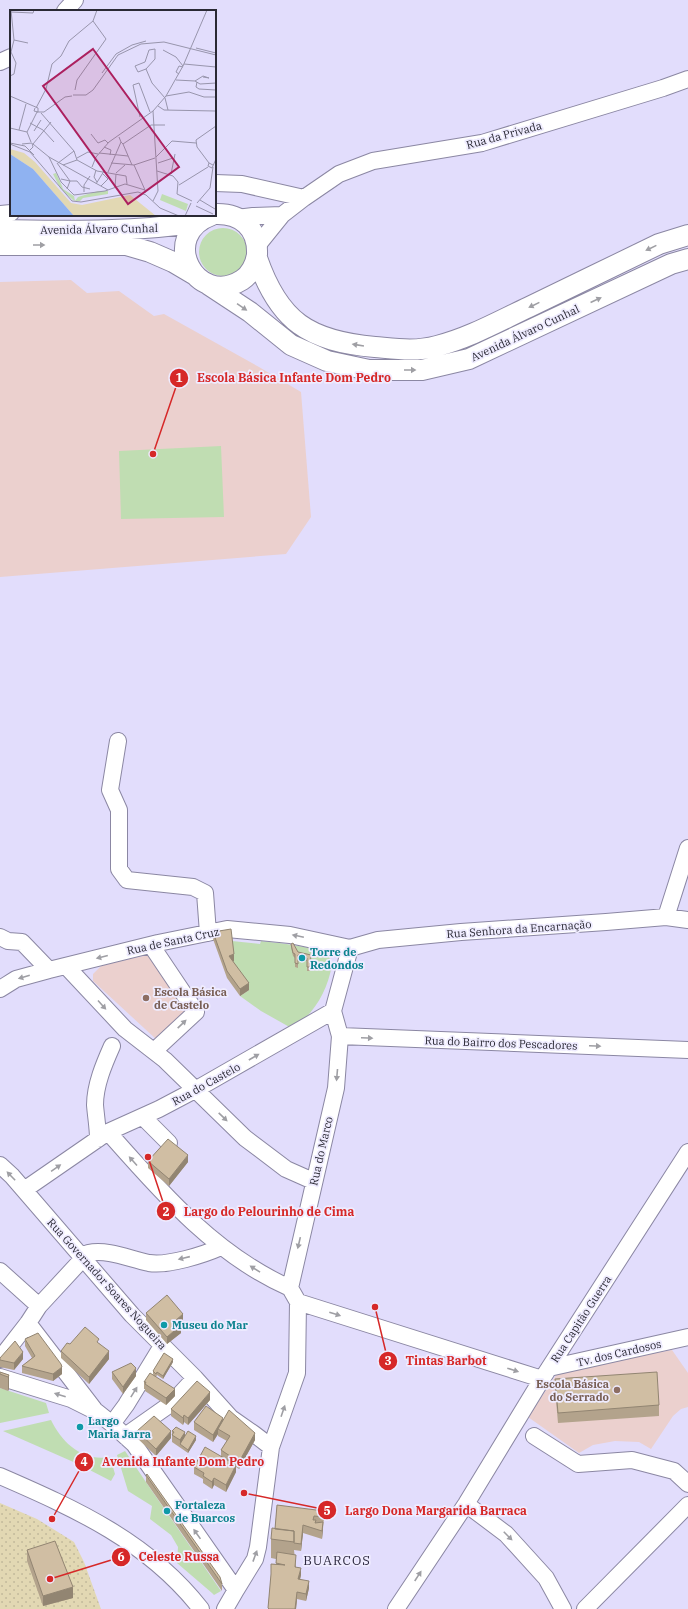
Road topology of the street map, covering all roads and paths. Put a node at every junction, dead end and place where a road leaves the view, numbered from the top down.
1 (75, 0) edge
2 (66, 10) edge
3 (10, 57) edge
4 (0, 62) edge
5 (688, 79) edge
6 (216, 183) edge
7 (304, 198) junction
8 (10, 213) edge
9 (0, 214) edge
10 (282, 215) junction
11 (216, 216) edge
12 (208, 217) edge
13 (237, 218) junction
14 (0, 230) edge
15 (688, 235) edge
16 (0, 245) edge
17 (257, 252) junction
18 (688, 259) edge
19 (202, 280) junction
20 (118, 742) dead end
21 (688, 848) edge
22 (666, 917) junction
23 (688, 920) edge
24 (208, 933) junction
25 (0, 937) edge
26 (151, 945) junction
27 (350, 948) junction
28 (66, 966) junction
29 (49, 970) junction
30 (0, 989) edge
31 (334, 1011) junction
32 (340, 1036) junction
33 (112, 1046) dead end
34 (688, 1050) edge
35 (154, 1051) junction
36 (195, 1090) junction
37 (143, 1117) junction
38 (103, 1136) junction
39 (169, 1143) edge
40 (688, 1152) edge
41 (0, 1165) edge
42 (314, 1181) junction
43 (24, 1190) junction
44 (221, 1247) junction
45 (83, 1258) junction
46 (0, 1271) edge
47 (290, 1288) junction
48 (298, 1302) junction
49 (39, 1306) junction
50 (28, 1323) junction
51 (688, 1337) edge
52 (162, 1346) junction
53 (0, 1360) edge
54 (546, 1374) junction
55 (0, 1377) edge
56 (195, 1378) junction
57 (97, 1412) junction
58 (112, 1424) junction
59 (125, 1436) junction
60 (534, 1436) dead end
61 (270, 1447) junction
62 (0, 1476) edge
63 (688, 1484) edge
64 (466, 1504) junction
65 (688, 1505) edge
66 (236, 1590) junction
67 (199, 1606) edge
68 (560, 1608) edge
69 (225, 1609) edge
70 (396, 1609) edge
71 (585, 1609) edge

1 - 2 street
3 - 4 street
5 - 7 street, Rua da Privada
6 - 7 street
7 - 10 street, Rua da Privada
8 - 9 street
10 - 13 street
10 - 17 street, Rua da Privada
11 - 13 main road
12 - 14 main road, Avenida Álvaro Cunhal
12 - 19 main road
13 - 17 main road
15 -> 17 main road, Avenida Álvaro Cunhal
16 -> 19 main road, Avenida Álvaro Cunhal
17 - 19 main road
19 -> 18 main road, Avenida Álvaro Cunhal
20 - 24 street
21 - 22 street
22 - 23 street, Rua Senhora da Encarnação
22 - 27 street, Rua Senhora da Encarnação
24 - 26 street, Rua de Santa Cruz
27 -> 24 street, Rua de Santa Cruz
25 - 29 street
26 -> 28 street, Rua de Santa Cruz
35 -> 26 street
27 - 31 street
28 - 29 street, Rua de Santa Cruz
28 -> 35 street
29 -> 30 street, Rua de Santa Cruz
31 - 32 street
36 -> 31 street, Rua do Castelo
32 -> 34 street, Rua do Bairro dos Pescadores
32 -> 42 street, Rua do Marco
33 - 38 street
35 - 36 street
36 - 37 street, Rua do Castelo
36 -> 42 street
37 - 38 street, Rua do Castelo
37 - 39 street
43 -> 38 street, Rua do Castelo
44 -> 38 street
40 - 54 street, Rua Capitão Guerra
43 -> 41 street, Rua Governador Soares Nogueira
42 -> 47 street, Rua do Marco
43 - 45 street, Rua Governador Soares Nogueira
44 -> 45 street
47 -> 44 street
45 - 49 street
45 - 52 street, Rua Governador Soares Nogueira
46 - 49 street
47 - 48 street
48 -> 54 street
61 -> 48 street
49 - 50 street
50 - 53 street
50 - 57 street
51 - 54 street, Tv. dos Cardosos
52 - 56 street, Rua Governador Soares Nogueira
58 -> 52 street
54 - 64 street, Rua Capitão Guerra
57 -> 55 street
56 - 59 street
56 - 61 street, Rua Governador Soares Nogueira
57 - 58 street
58 - 59 street
66 -> 59 street
60 - 63 street
66 -> 61 street
62 - 67 street
64 -> 68 street
70 -> 64 street, Rua Capitão Guerra
65 - 71 street
66 - 69 street

